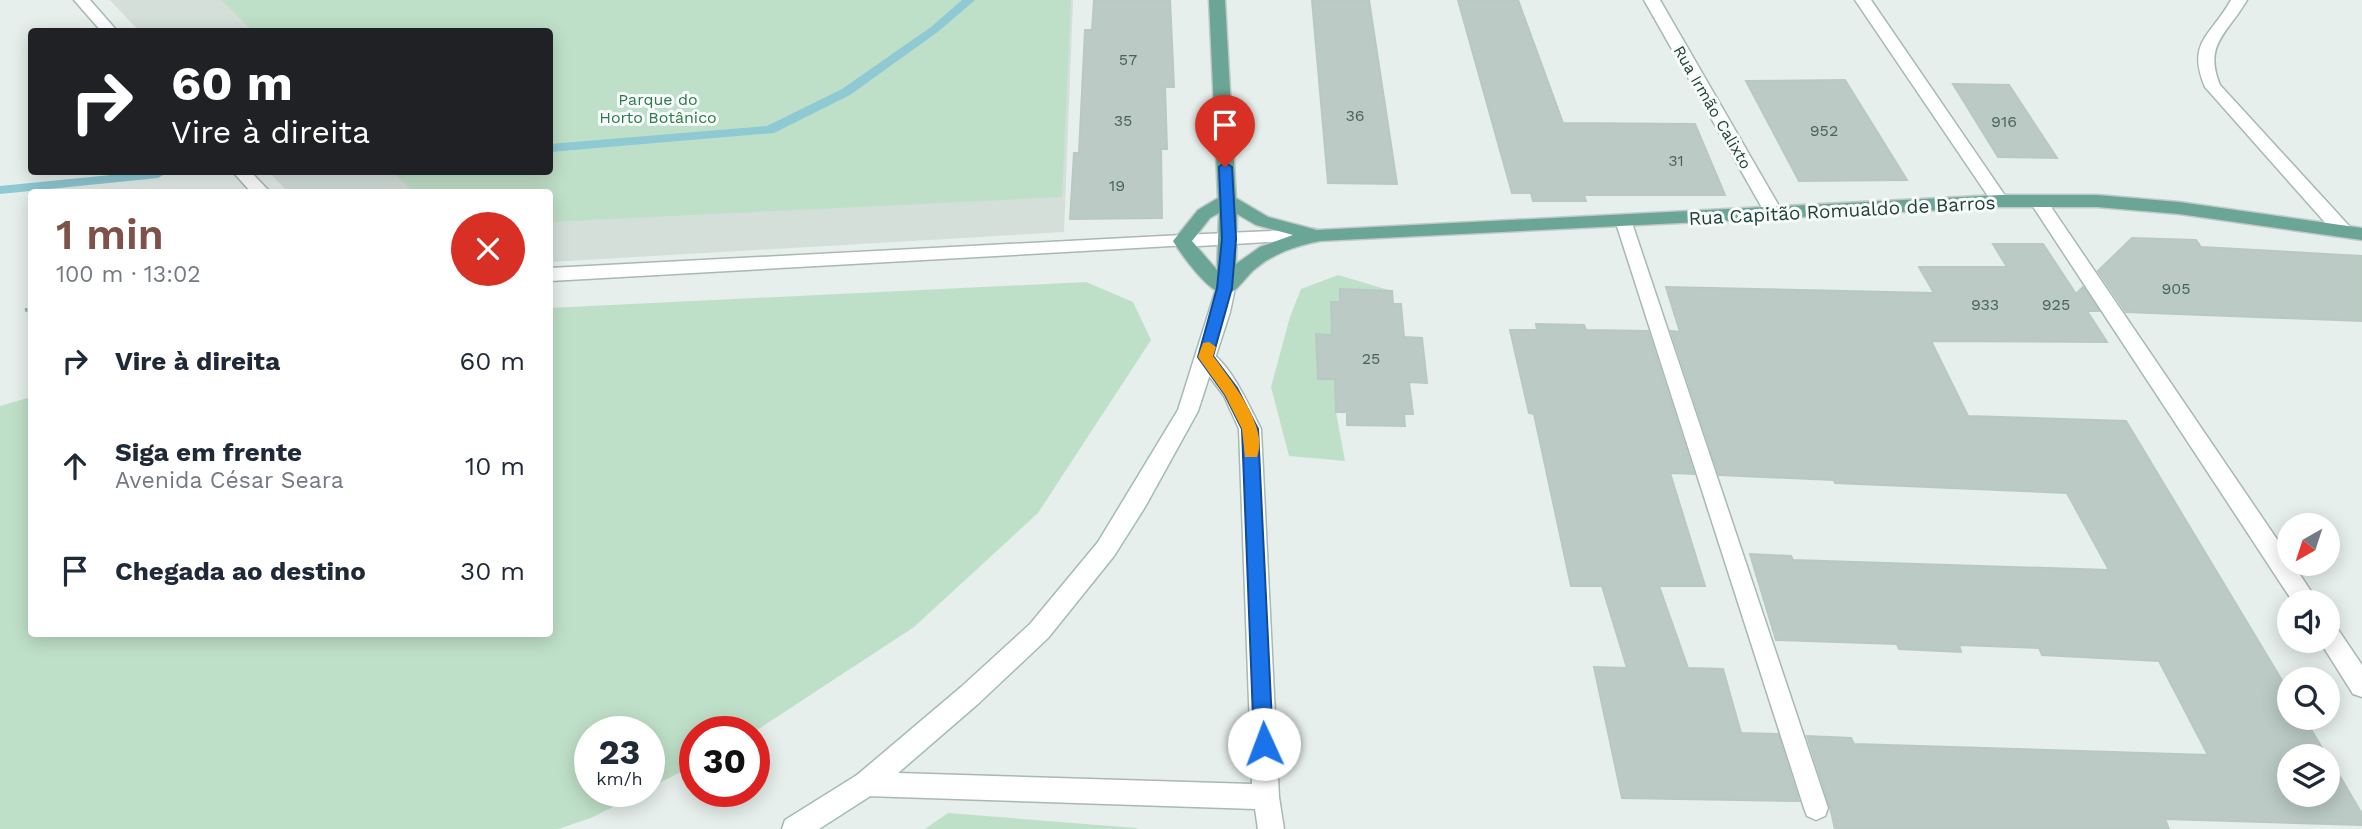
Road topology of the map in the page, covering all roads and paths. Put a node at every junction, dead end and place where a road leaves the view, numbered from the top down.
1 (82, 0) edge
2 (1217, 0) edge
3 (1652, 0) edge
4 (1863, 0) edge
5 (2239, 0) edge
6 (107, 28) edge
7 (245, 175) edge
8 (258, 189) edge
9 (1227, 201) junction
10 (2000, 201) junction
11 (2039, 202) junction
12 (1774, 213) junction
13 (1623, 220) junction
14 (2353, 233) edge
15 (1320, 235) junction
16 (1229, 239) junction
17 (1182, 241) junction
18 (553, 275) edge
19 (1225, 288) junction
20 (25, 310) dead end
21 (28, 310) edge
22 (1205, 357) junction
23 (2298, 590) edge
24 (2340, 653) edge
25 (2362, 686) edge
26 (866, 784) junction
27 (1266, 797) junction
28 (1816, 808) dead end
29 (795, 829) edge
30 (1271, 829) edge

1 - 6 street
2 - 9 main road
3 - 12 street, Rua Irmão Calixto
4 - 10 street
5 - 14 street
7 - 8 street
9 - 15 main road, Rua Capitão Romualdo de Barros
9 - 16 main road
9 - 17 main road
10 - 11 main road, Rua Capitão Romualdo de Barros
10 - 12 main road, Rua Capitão Romualdo de Barros
11 - 14 main road, Rua Capitão Romualdo de Barros
11 - 23 street
12 - 13 main road, Rua Capitão Romualdo de Barros
13 - 15 main road, Rua Capitão Romualdo de Barros
13 - 28 lane
15 - 16 lane
15 - 19 main road, Rua Capitão Romualdo de Barros
16 - 17 lane
16 - 19 main road
17 - 18 street
17 - 19 main road
19 - 22 street
20 - 21 path
22 - 26 street
22 - 27 street
24 - 25 street
26 - 27 street
26 - 29 street
27 - 30 street

